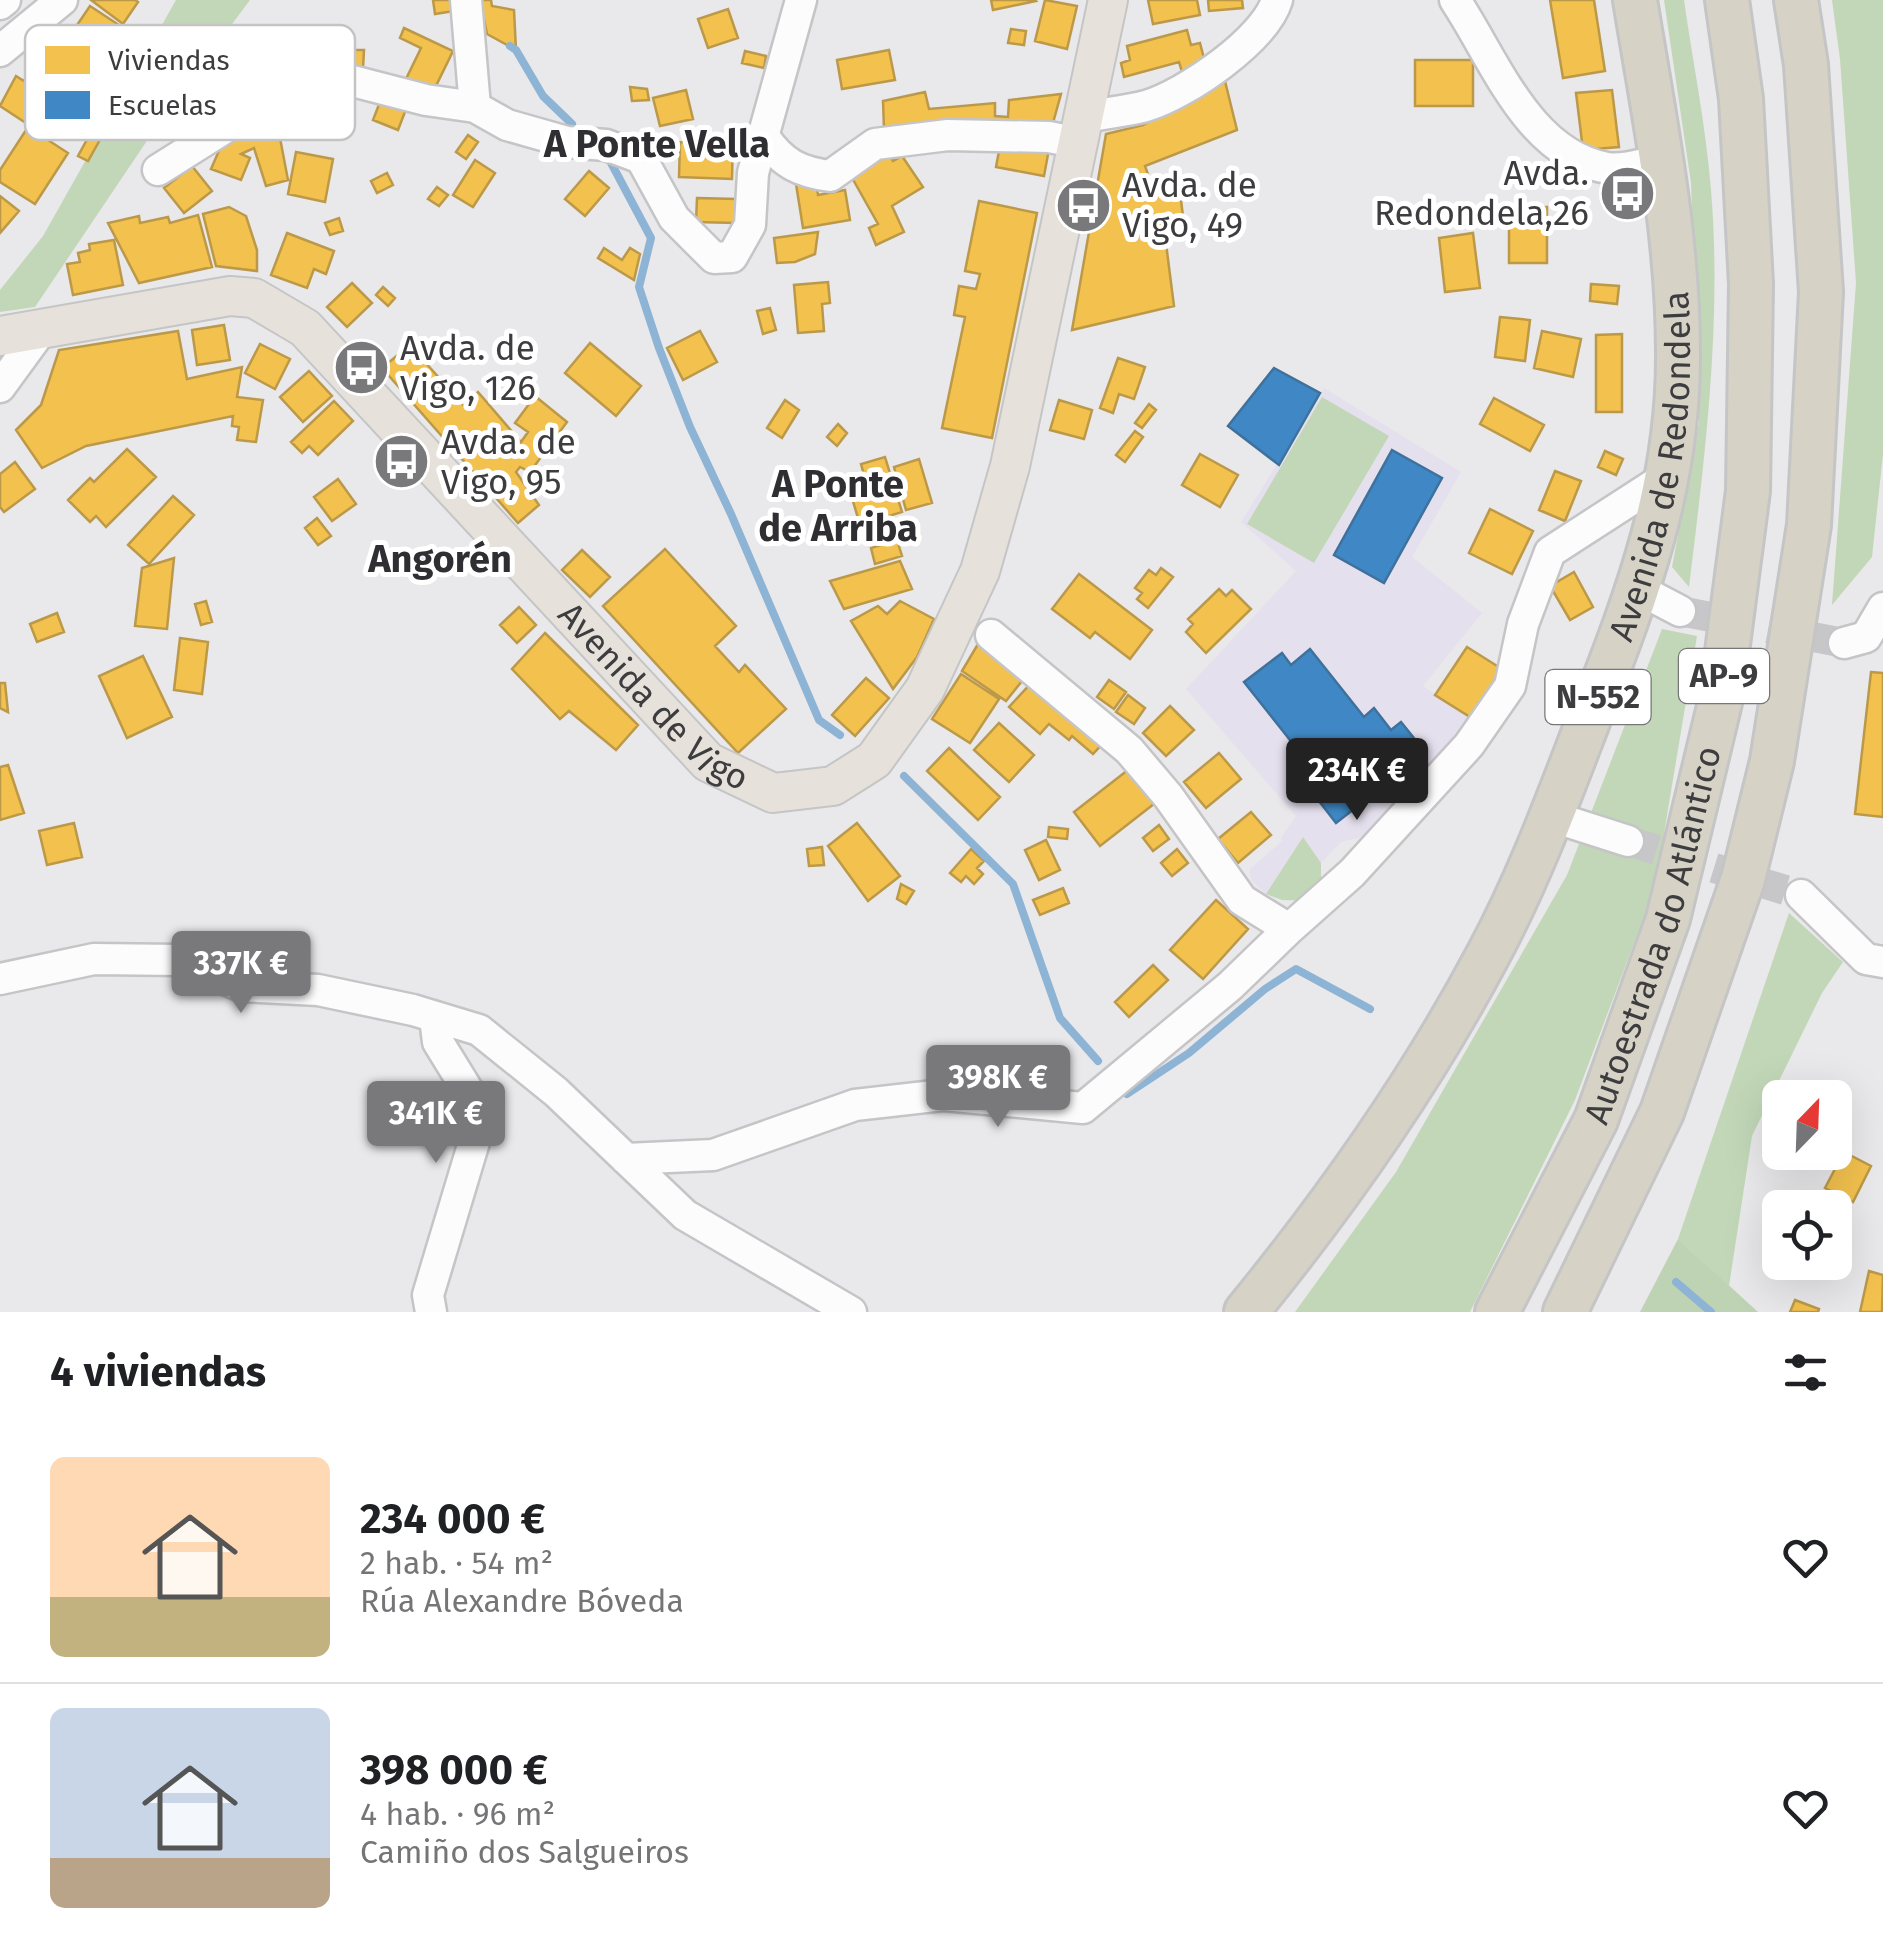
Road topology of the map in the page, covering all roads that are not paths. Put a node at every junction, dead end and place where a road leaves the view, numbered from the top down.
1 (62, 0) edge
2 (466, 0) edge
3 (801, 0) edge
4 (1108, 0) edge
5 (1276, 0) edge
6 (1455, 0) edge
7 (1635, 0) edge
8 (1727, 0) edge
9 (1796, 0) edge
10 (31, 25) edge
11 (25, 30) edge
12 (0, 50) edge
13 (355, 82) edge
14 (475, 107) junction
15 (1082, 130) junction
16 (765, 138) junction
17 (205, 140) edge
18 (1661, 160) junction
19 (158, 170) dead end
20 (42, 328) junction
21 (0, 336) edge
22 (0, 387) edge
23 (1669, 475) junction
24 (1640, 590) junction
25 (1883, 608) edge
26 (1680, 610) tunnel mouth
27 (991, 635) dead end
28 (1844, 643) dead end
29 (1553, 818) junction
30 (1628, 840) tunnel mouth
31 (1800, 895) tunnel mouth
32 (1289, 929) junction
33 (1883, 964) edge
34 (0, 979) edge
35 (435, 1018) junction
36 (626, 1158) junction
37 (431, 1312) edge
38 (851, 1312) edge
39 (1246, 1312) edge
40 (1498, 1312) edge
41 (1564, 1312) edge

1 - 10 street
2 - 14 street
3 - 16 street
4 - 15 main road, Avenida de Vigo
5 - 15 street
6 - 18 street
7 - 18 highway, Avenida de Redondela / N-552
8 - 40 highway, Autoestrada do Atlántico / AP-9
9 - 41 highway, Autoestrada do Atlántico / AP-9
11 - 12 street
13 - 14 street
14 - 16 street
15 - 16 street
15 - 20 main road, Avenida de Vigo
17 - 19 street
18 - 23 highway, Avenida de Redondela / N-552
20 - 21 main road, Avenida de Vigo
20 - 22 street
23 - 24 highway, Avenida de Redondela / N-552
23 - 32 street
24 - 26 street
24 - 29 highway, Avenida de Redondela / N-552
25 - 28 street
27 - 32 street
29 - 30 street
29 - 39 highway, Avenida de Redondela / N-552
31 - 33 street
32 - 36 street
34 - 35 street
35 - 36 street
35 - 37 street
36 - 38 street

